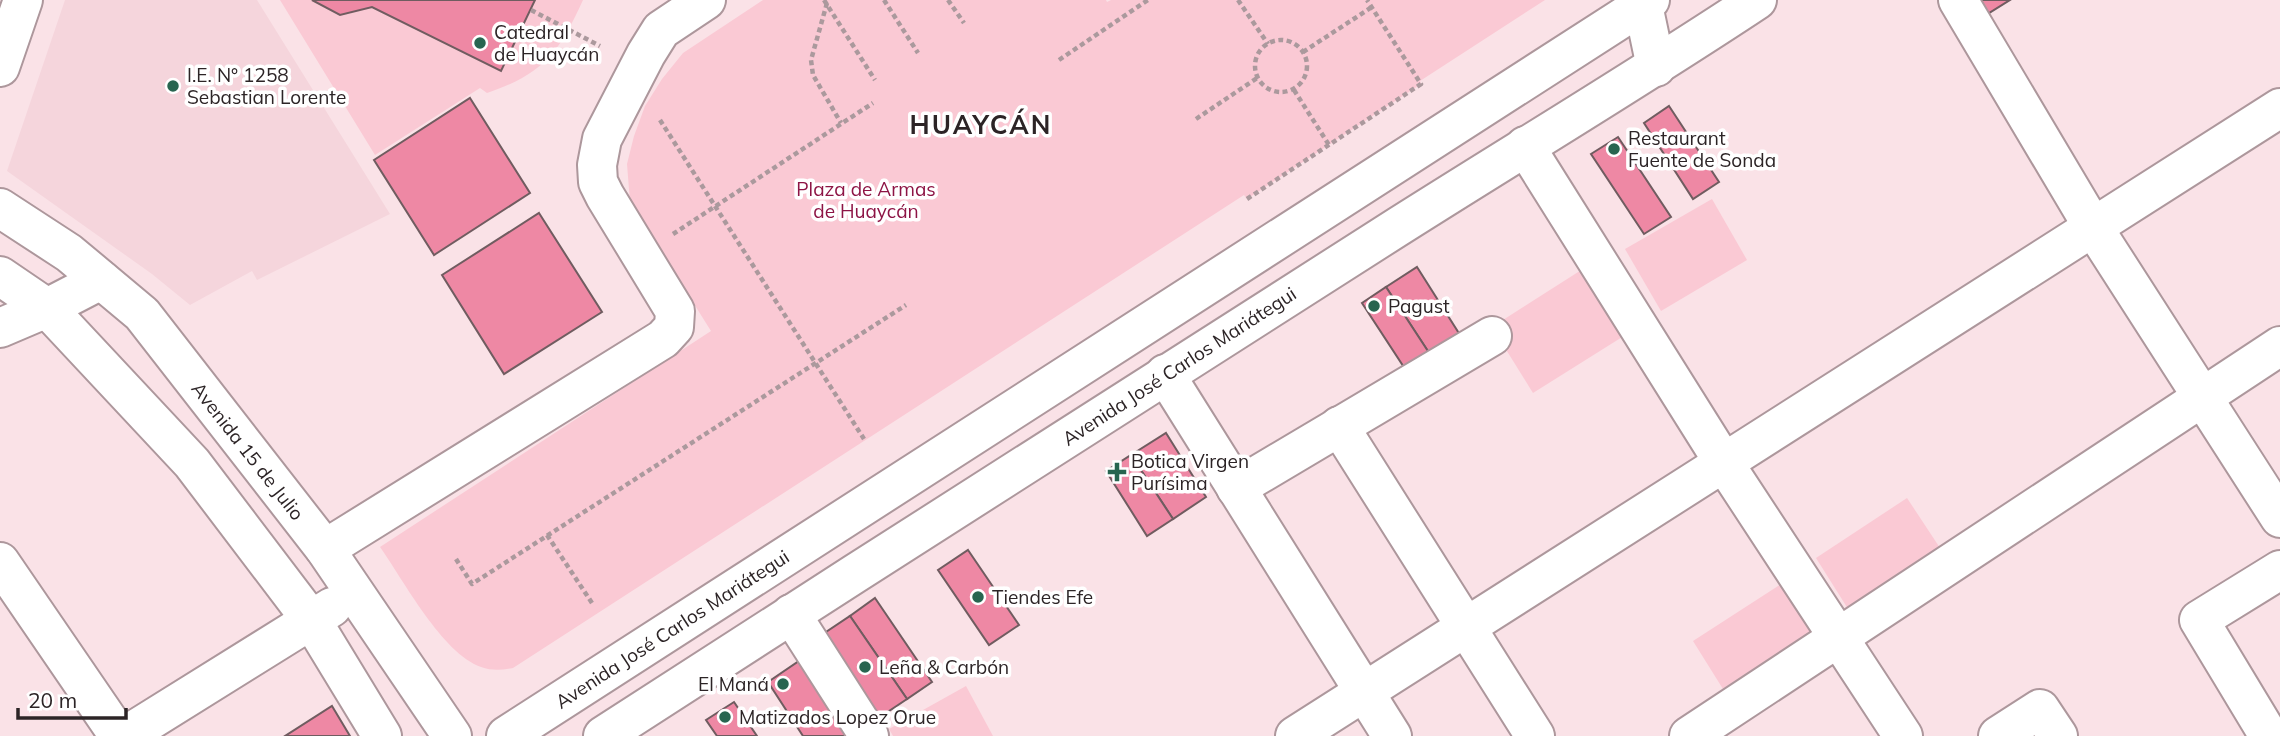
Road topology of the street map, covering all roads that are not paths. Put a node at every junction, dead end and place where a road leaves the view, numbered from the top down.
1 (23, 0) edge
2 (706, 0) edge
3 (1757, 0) edge
4 (1958, 0) edge
5 (1644, 2) edge
6 (0, 67) edge
7 (1656, 67) junction
8 (2280, 108) edge
9 (1525, 146) junction
10 (0, 208) edge
11 (2093, 227) junction
12 (0, 276) edge
13 (101, 279) junction
14 (47, 308) junction
15 (0, 328) edge
16 (1492, 336) dead end
17 (2280, 346) edge
18 (1165, 374) junction
19 (2203, 398) junction
20 (1339, 426) junction
21 (1724, 463) junction
22 (1236, 488) junction
23 (2280, 518) edge
24 (325, 549) junction
25 (0, 562) edge
26 (2280, 570) edge
27 (354, 592) junction
28 (791, 614) junction
29 (312, 621) junction
30 (1467, 627) junction
31 (1839, 638) junction
32 (1365, 693) junction
33 (119, 736) edge
34 (125, 736) edge
35 (382, 736) edge
36 (452, 736) edge
37 (506, 736) edge
38 (603, 736) edge
39 (869, 736) edge
40 (1295, 736) edge
41 (1391, 736) edge
42 (1535, 736) edge
43 (1689, 736) edge
44 (1903, 736) edge
45 (1998, 736) edge
46 (2058, 736) edge
47 (2269, 736) edge

1 - 6 street
2 - 24 street
3 - 7 street, Avenida José Carlos Mariátegui
4 - 11 street
5 - 7 street
5 - 37 street, Avenida José Carlos Mariátegui
7 - 9 street, Avenida José Carlos Mariátegui
8 - 11 street
9 - 18 street, Avenida José Carlos Mariátegui
9 - 21 street
10 - 13 street, Avenida 15 de Julio
11 - 19 street
11 - 21 street
12 - 14 street
13 - 14 street
13 - 24 street, Avenida 15 de Julio
14 - 15 street
14 - 29 street
16 - 20 street
17 - 19 street
18 - 22 street
18 - 28 street, Avenida José Carlos Mariátegui
19 - 23 street
19 - 31 street
20 - 22 street
20 - 30 street
21 - 30 street
21 - 31 street
22 - 32 street
24 - 27 street, Avenida 15 de Julio
25 - 33 street
26 - 47 street
27 - 29 street
27 - 36 street, Avenida 15 de Julio
28 - 38 street, Avenida José Carlos Mariátegui
28 - 39 street
29 - 34 street
29 - 35 street
30 - 32 street
30 - 42 street
31 - 43 street
31 - 44 street
32 - 40 street
32 - 41 street
45 - 46 street

